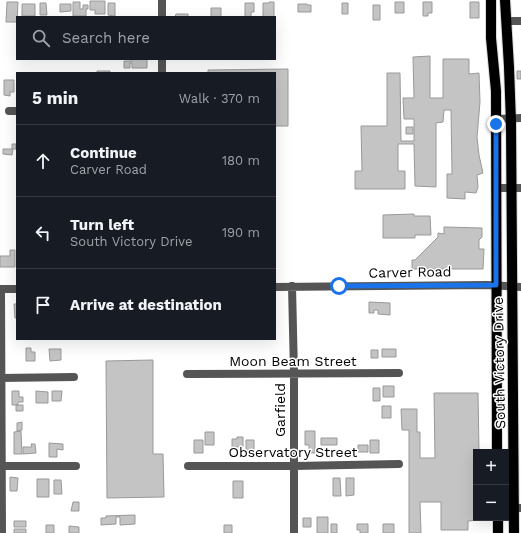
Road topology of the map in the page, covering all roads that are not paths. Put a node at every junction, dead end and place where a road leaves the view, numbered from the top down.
1 (162, 0) edge
2 (491, 0) edge
3 (504, 3) edge
4 (162, 16) edge
5 (506, 21) junction
6 (521, 21) edge
7 (162, 60) edge
8 (162, 72) edge
9 (516, 118) edge
10 (496, 119) junction
11 (496, 188) junction
12 (516, 188) edge
13 (496, 285) junction
14 (276, 286) edge
15 (292, 286) junction
16 (517, 287) edge
17 (1, 289) edge
18 (16, 289) edge
19 (294, 373) junction
20 (187, 374) dead end
21 (399, 374) dead end
22 (74, 376) dead end
23 (1, 378) edge
24 (497, 400) junction
25 (514, 400) junction
26 (497, 449) edge
27 (399, 464) dead end
28 (1, 466) edge
29 (76, 466) dead end
30 (188, 466) dead end
31 (294, 466) junction
32 (514, 508) edge
33 (498, 521) edge
34 (2, 533) edge
35 (294, 533) edge
36 (498, 533) edge
37 (514, 533) edge

1 - 4 street
2 - 10 main road, South Victory Drive
3 - 5 main road, South Victory Drive
5 - 6 street
5 - 9 main road, South Victory Drive
7 - 8 street
9 - 10 street
9 - 12 main road, South Victory Drive
10 - 11 main road, South Victory Drive
11 - 12 street
11 - 13 main road, South Victory Drive
12 - 16 main road, South Victory Drive
13 - 15 street, Carver Road
13 - 16 street, Carver Road
13 - 24 main road, South Victory Drive
14 - 15 street, Carver Road
15 - 19 street, Garfield
16 - 25 main road, South Victory Drive
17 - 18 street
17 - 23 street
19 - 20 street, Moon Beam Street
19 - 21 street, Moon Beam Street
19 - 31 street, Garfield
22 - 23 street
23 - 28 street
24 - 25 main road
24 - 26 main road, South Victory Drive
25 - 32 main road, South Victory Drive
27 - 31 street, Observatory Street
28 - 29 street
28 - 34 street
30 - 31 street, Observatory Street
31 - 35 street, Garfield
32 - 37 main road, South Victory Drive
33 - 36 main road

